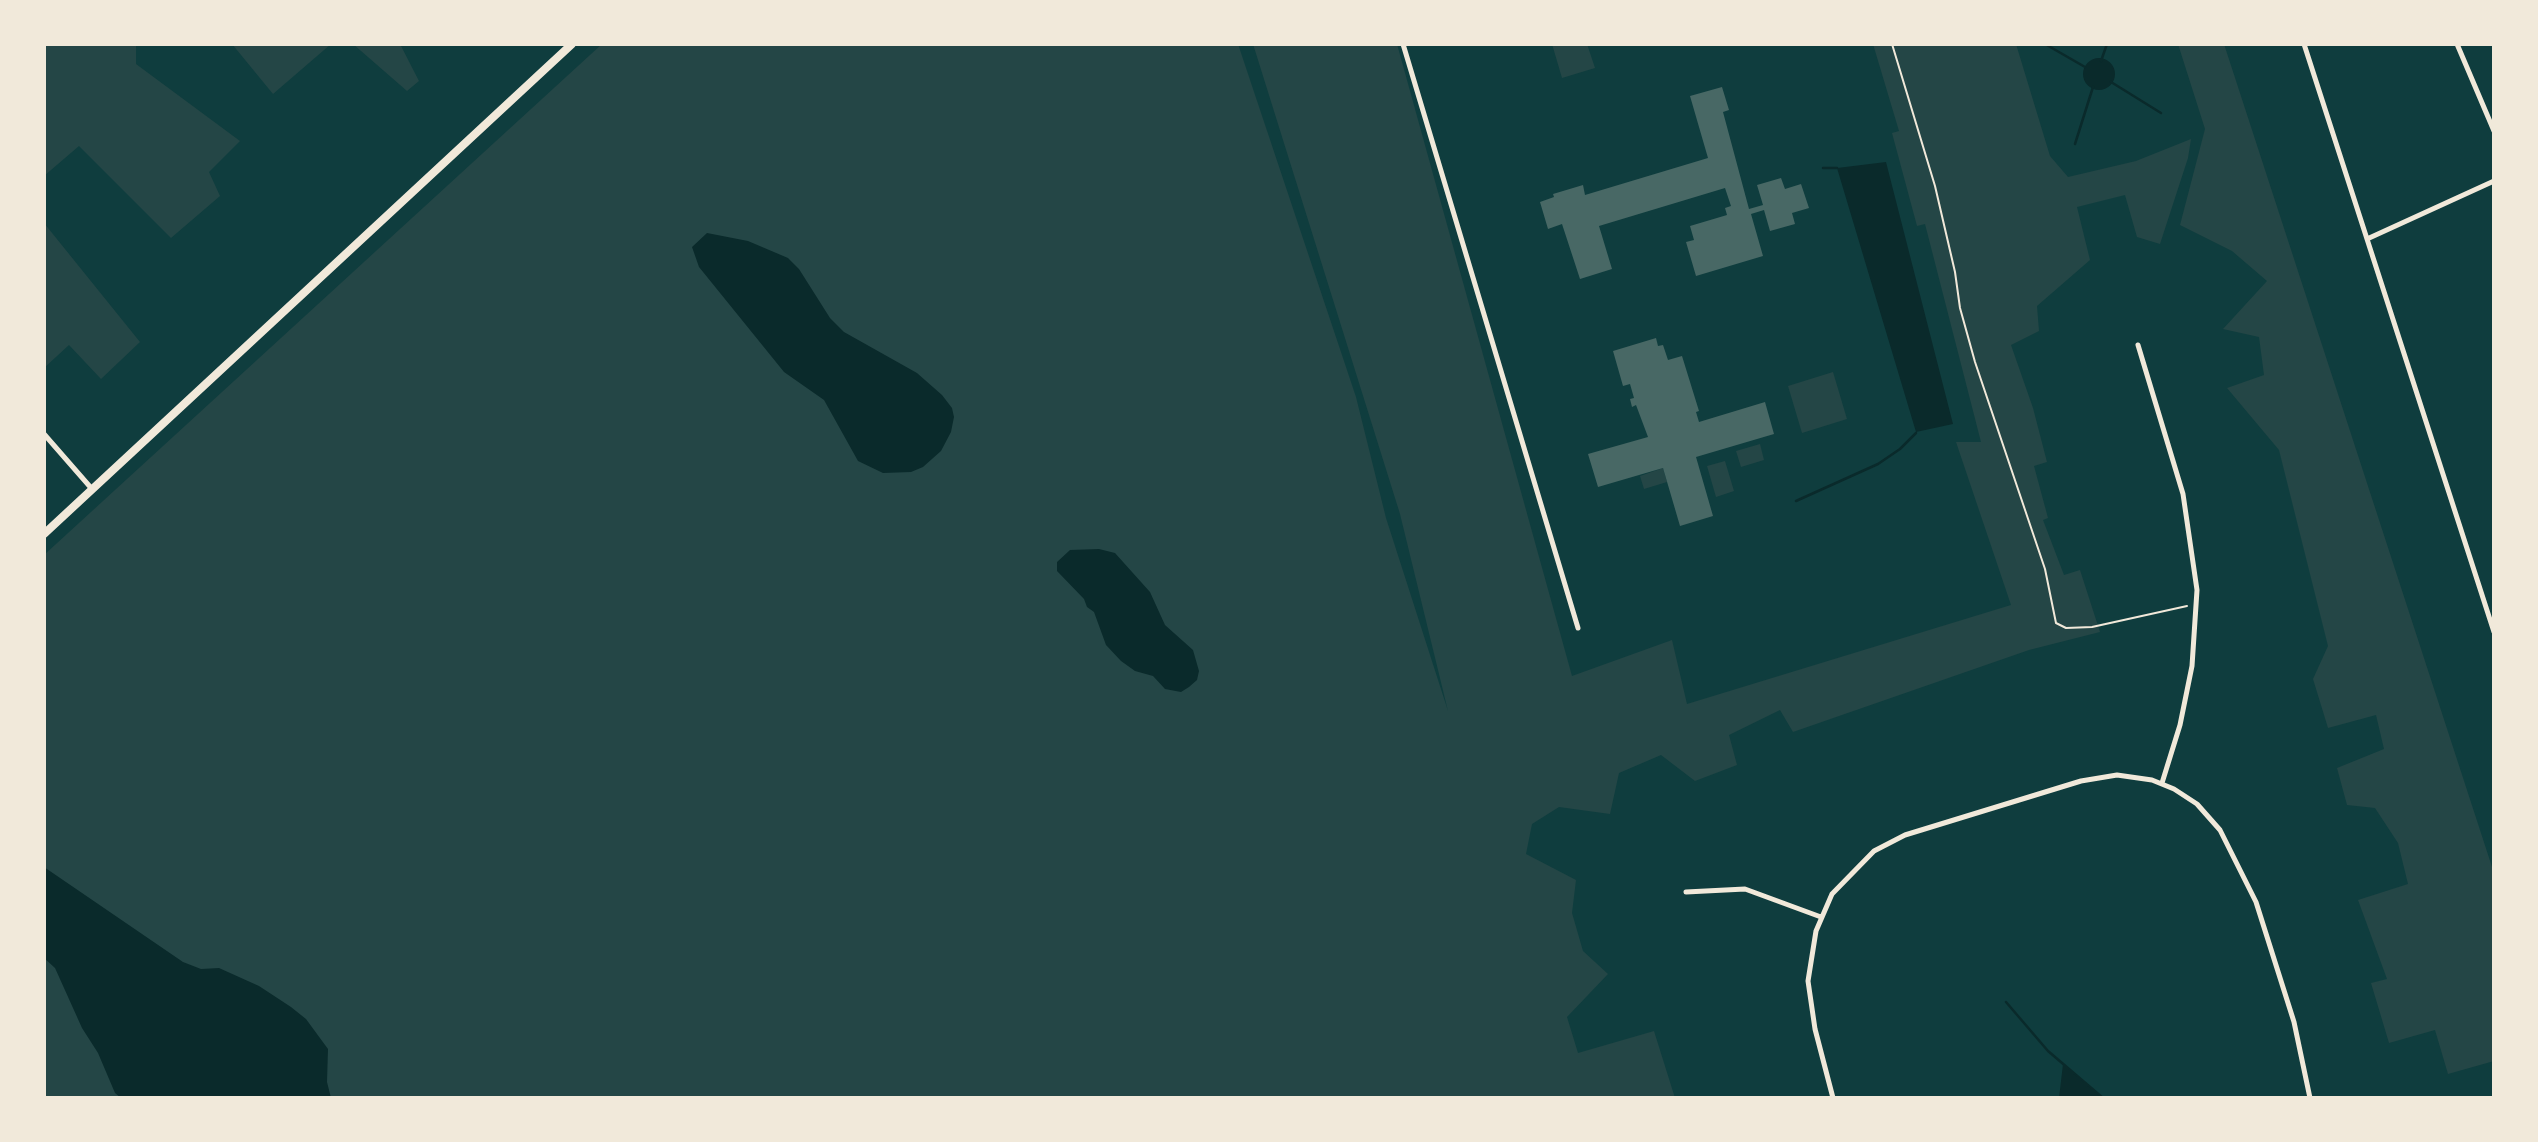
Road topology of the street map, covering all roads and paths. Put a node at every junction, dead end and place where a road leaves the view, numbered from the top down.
1 (572, 44) edge
2 (1403, 44) edge
3 (1892, 44) edge
4 (2304, 44) edge
5 (2457, 44) edge
6 (2494, 131) edge
7 (2494, 181) edge
8 (2367, 239) junction
9 (2138, 345) dead end
10 (44, 434) edge
11 (92, 489) junction
12 (44, 534) edge
13 (2494, 602) edge
14 (2187, 606) dead end
15 (2486, 606) junction
16 (1578, 628) dead end
17 (2494, 632) edge
18 (2162, 783) junction
19 (1686, 892) dead end
20 (1821, 918) junction
21 (1833, 1098) edge
22 (2310, 1098) edge

1 - 11 main road
2 - 16 street
3 - 14 path
4 - 8 street
5 - 6 street
7 - 8 street
8 - 15 street
9 - 18 street
10 - 11 street
11 - 12 main road
13 - 15 street
15 - 17 street
18 - 20 street
18 - 22 street
19 - 20 street
20 - 21 street

